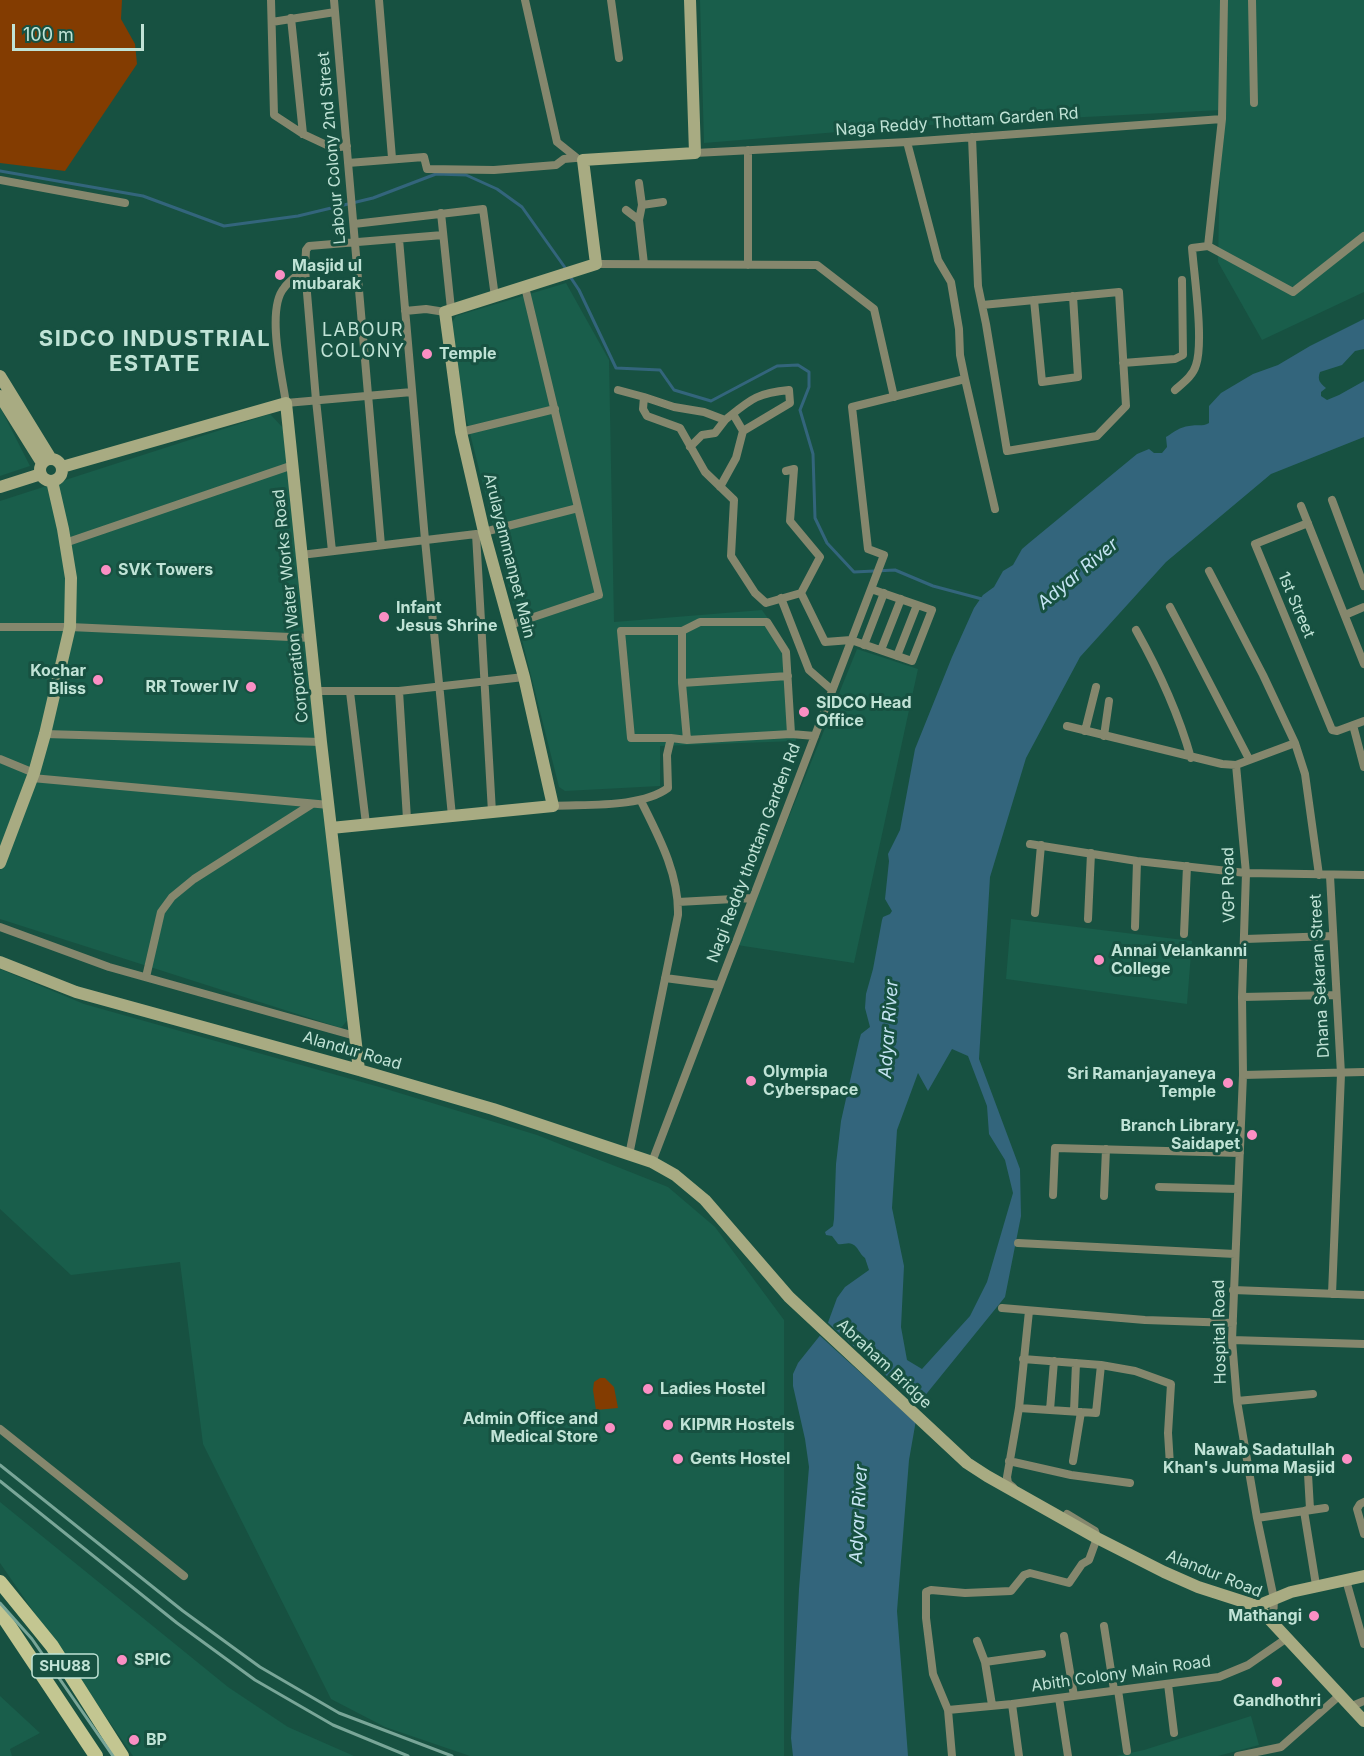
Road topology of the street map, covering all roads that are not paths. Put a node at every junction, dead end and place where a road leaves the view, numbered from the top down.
1 (271, 0) edge
2 (334, 0) edge
3 (379, 0) edge
4 (525, 0) edge
5 (611, 0) edge
6 (690, 0) edge
7 (1224, 0) edge
8 (1252, 0) edge
9 (335, 12) junction
10 (291, 18) junction
11 (272, 22) junction
12 (619, 58) dead end
13 (1254, 103) dead end
14 (1222, 119) junction
15 (303, 134) junction
16 (972, 137) junction
17 (908, 142) junction
18 (347, 146) junction
19 (748, 150) junction
20 (695, 153) junction
21 (392, 158) junction
22 (579, 159) junction
23 (348, 163) junction
24 (0, 180) edge
25 (639, 183) dead end
26 (663, 202) dead end
27 (125, 203) dead end
28 (642, 205) junction
29 (626, 210) dead end
30 (441, 213) junction
31 (639, 220) junction
32 (354, 224) junction
33 (443, 235) junction
34 (1364, 236) edge
35 (399, 239) junction
36 (355, 242) junction
37 (1208, 246) junction
38 (596, 264) junction
39 (644, 264) junction
40 (748, 265) junction
41 (305, 269) junction
42 (1182, 280) dead end
43 (525, 287) junction
44 (1073, 296) junction
45 (495, 297) junction
46 (1034, 300) junction
47 (982, 305) junction
48 (448, 310) junction
49 (405, 311) junction
50 (1123, 363) junction
51 (0, 376) edge
52 (965, 380) junction
53 (618, 390) dead end
54 (1175, 390) dead end
55 (412, 392) junction
56 (0, 396) edge
57 (368, 396) junction
58 (644, 397) junction
59 (894, 397) junction
60 (316, 400) junction
61 (286, 403) junction
62 (555, 409) junction
63 (733, 414) junction
64 (725, 420) junction
65 (743, 431) junction
66 (461, 432) junction
67 (690, 447) junction
68 (45, 465) junction
69 (293, 465) junction
70 (62, 467) junction
71 (786, 471) dead end
72 (52, 481) junction
73 (0, 487) edge
74 (720, 487) junction
75 (1332, 500) dead end
76 (1300, 506) dead end
77 (578, 508) junction
78 (995, 510) dead end
79 (1308, 523) junction
80 (480, 533) junction
81 (425, 540) junction
82 (65, 543) junction
83 (1255, 544) junction
84 (381, 545) junction
85 (1244, 549) dead end
86 (332, 551) junction
87 (301, 555) junction
88 (1209, 571) dead end
89 (1364, 586) edge
90 (871, 589) junction
91 (801, 593) junction
92 (884, 593) junction
93 (781, 598) junction
94 (901, 599) junction
95 (917, 605) junction
96 (1170, 607) dead end
97 (1364, 607) edge
98 (1345, 615) junction
99 (510, 625) junction
100 (0, 627) edge
101 (70, 627) junction
102 (1136, 630) dead end
103 (682, 631) junction
104 (312, 638) junction
105 (851, 640) junction
106 (864, 645) junction
107 (881, 650) junction
108 (897, 656) junction
109 (1364, 664) edge
110 (524, 676) junction
111 (788, 676) junction
112 (485, 682) junction
113 (682, 683) junction
114 (1096, 687) dead end
115 (439, 688) junction
116 (832, 690) junction
117 (317, 691) junction
118 (399, 691) junction
119 (350, 692) junction
120 (1109, 701) dead end
121 (1364, 722) edge
122 (1353, 725) junction
123 (1067, 726) dead end
124 (1084, 731) junction
125 (45, 734) junction
126 (791, 734) junction
127 (814, 736) junction
128 (1104, 736) junction
129 (671, 738) junction
130 (687, 740) junction
131 (321, 742) junction
132 (1295, 743) junction
133 (1191, 758) junction
134 (0, 759) edge
135 (1249, 759) junction
136 (1236, 765) junction
137 (1364, 767) edge
138 (33, 776) junction
139 (641, 801) junction
140 (312, 804) junction
141 (329, 805) junction
142 (553, 806) junction
143 (492, 812) junction
144 (452, 816) junction
145 (407, 819) junction
146 (366, 824) junction
147 (331, 828) junction
148 (1030, 844) dead end
149 (1041, 846) junction
150 (1091, 853) junction
151 (1137, 861) junction
152 (0, 863) edge
153 (1187, 866) junction
154 (1246, 873) junction
155 (1319, 875) junction
156 (1364, 875) edge
157 (1330, 876) junction
158 (752, 898) junction
159 (678, 902) junction
160 (1035, 913) dead end
161 (1088, 919) dead end
162 (0, 927) edge
163 (1135, 927) dead end
164 (1184, 934) dead end
165 (1333, 936) junction
166 (1245, 939) junction
167 (0, 962) edge
168 (146, 977) junction
169 (665, 978) junction
170 (719, 985) junction
171 (1336, 995) junction
172 (1242, 997) junction
173 (356, 1036) junction
174 (360, 1070) junction
175 (1364, 1072) edge
176 (1341, 1074) junction
177 (1243, 1076) junction
178 (1106, 1149) junction
179 (1240, 1153) junction
180 (629, 1155) junction
181 (652, 1162) junction
182 (690, 1186) joint
183 (1159, 1187) dead end
184 (1238, 1189) junction
185 (1053, 1195) dead end
186 (1104, 1196) dead end
187 (1018, 1243) dead end
188 (1235, 1254) junction
189 (1233, 1290) junction
190 (1332, 1293) junction
191 (1364, 1295) edge
192 (1002, 1308) dead end
193 (1029, 1311) junction
194 (1233, 1323) junction
195 (1232, 1340) junction
196 (1364, 1344) edge
197 (1023, 1359) junction
198 (1054, 1361) junction
199 (1076, 1363) junction
200 (1101, 1365) junction
201 (1313, 1394) dead end
202 (1237, 1401) junction
203 (1019, 1408) junction
204 (1050, 1410) junction
205 (1077, 1412) junction
206 (0, 1429) edge
207 (1010, 1461) junction
208 (1073, 1461) dead end
209 (1170, 1464) dead end
210 (1308, 1474) dead end
211 (1131, 1483) dead end
212 (1364, 1502) edge
213 (1324, 1508) dead end
214 (1304, 1511) junction
215 (1257, 1518) junction
216 (1085, 1531) joint
217 (1364, 1534) edge
218 (1097, 1538) junction
219 (184, 1576) dead end
220 (1364, 1576) edge
221 (1346, 1580) junction
222 (0, 1582) edge
223 (1316, 1585) junction
224 (1274, 1599) junction
225 (1257, 1606) junction
226 (0, 1612) edge
227 (1273, 1621) junction
228 (1104, 1626) dead end
229 (1064, 1636) dead end
230 (1287, 1638) junction
231 (977, 1641) dead end
232 (1364, 1644) edge
233 (1042, 1654) dead end
234 (985, 1662) junction
235 (1168, 1684) junction
236 (1116, 1690) junction
237 (1340, 1695) junction
238 (1074, 1696) junction
239 (1059, 1698) junction
240 (1364, 1701) edge
241 (1012, 1704) junction
242 (992, 1705) junction
243 (1352, 1706) junction
244 (948, 1710) junction
245 (1364, 1721) edge
246 (1174, 1733) dead end
247 (1126, 1751) dead end
248 (96, 1756) edge
249 (122, 1756) edge
250 (951, 1756) edge
251 (1019, 1756) edge
252 (1068, 1756) edge
253 (1238, 1756) edge

1 - 11 street
2 - 9 street, Labour Colony 2nd Street
3 - 21 street
4 - 22 street
5 - 12 street
6 - 20 street
7 - 14 street
8 - 13 street
9 - 10 street
9 - 18 street, Labour Colony 2nd Street
10 - 11 street
10 - 15 street
11 - 15 street
14 - 16 street, Naga Reddy Thottam Garden Rd
14 - 37 street
15 - 18 street
16 - 17 street, Naga Reddy Thottam Garden Rd
16 - 47 street
17 - 19 street, Naga Reddy Thottam Garden Rd
17 - 52 street
18 - 23 street, Labour Colony 2nd Street
19 - 20 street, Naga Reddy Thottam Garden Rd
19 - 40 street
20 - 22 street
21 - 22 street
21 - 23 street
22 - 38 street
23 - 32 street, Labour Colony 2nd Street
24 - 27 street
25 - 28 street
26 - 28 street
28 - 31 street
29 - 31 street
30 - 32 street
30 - 33 street
30 - 45 street
31 - 39 street
32 - 36 street, Labour Colony 2nd Street
33 - 35 street
33 - 48 street
34 - 37 street
35 - 36 street
35 - 49 street
36 - 41 street
36 - 57 street, Labour Colony 2nd Street
37 - 54 street
38 - 39 street
38 - 43 street
39 - 40 street
40 - 59 street
41 - 60 street
41 - 61 street
42 - 50 street
43 - 45 street
43 - 62 street
44 - 46 street
44 - 46 street
44 - 50 street
45 - 48 street
46 - 47 street
47 - 50 street
48 - 49 street
48 - 66 street, Arulayammanpet Main
49 - 55 street
51 - 68 street
52 - 59 street
52 - 78 street
53 - 58 street
55 - 57 street
55 - 81 street
56 - 68 street
57 - 60 street
57 - 84 street, Labour Colony 2nd Street
58 - 64 street
58 - 67 street
59 - 90 street, Nagi Reddy thottam Garden Rd
60 - 61 street
60 - 86 street
61 - 69 street, Corporation Water Works Road
61 - 70 street
62 - 66 street
62 - 77 street
63 - 64 street
63 - 65 street
63 - 65 street
64 - 67 street
65 - 74 street
66 - 80 street, Arulayammanpet Main
67 - 74 street
68 - 70 street
68 - 72 street
68 - 73 street
69 - 82 street
69 - 87 street, Corporation Water Works Road
70 - 72 street
71 - 91 street
72 - 82 street
74 - 93 street
75 - 89 street
76 - 79 street
77 - 80 street
77 - 99 street
79 - 83 street
79 - 98 street
80 - 81 street
80 - 99 street, Arulayammanpet Main
80 - 112 street
81 - 84 street
81 - 115 street
82 - 101 street
83 - 85 street
83 - 122 street, 1st Street
84 - 86 street
86 - 87 street
87 - 104 street, Corporation Water Works Road
88 - 132 street
90 - 92 street
90 - 105 street, Nagi Reddy thottam Garden Rd
91 - 93 street
91 - 105 street
92 - 94 street
92 - 106 street
93 - 116 street
94 - 95 street
94 - 107 street
95 - 108 street
95 - 108 street
96 - 135 street
97 - 98 street
98 - 109 street
99 - 110 street, Arulayammanpet Main
100 - 101 street
101 - 104 street
101 - 125 street
102 - 133 street
103 - 111 street
103 - 113 street
103 - 129 street
104 - 117 street, Corporation Water Works Road
105 - 106 street
105 - 116 street, Nagi Reddy thottam Garden Rd
106 - 107 street
107 - 108 street
110 - 112 street
110 - 142 street, Arulayammanpet Main
111 - 113 street
111 - 126 street
112 - 115 street
112 - 143 street
113 - 130 street
114 - 124 street
115 - 118 street
115 - 144 street
116 - 127 street, Nagi Reddy thottam Garden Rd
117 - 119 street
117 - 131 street, Corporation Water Works Road
118 - 119 street
118 - 145 street
119 - 146 street
120 - 128 street
121 - 122 street
122 - 137 street
123 - 124 street
124 - 128 street
125 - 131 street
125 - 138 street
126 - 127 street
126 - 130 street
127 - 158 street, Nagi Reddy thottam Garden Rd
128 - 133 street
129 - 130 street
129 - 139 street
131 - 141 street, Corporation Water Works Road
132 - 135 street
132 - 155 street
133 - 136 street
134 - 138 street
135 - 136 street
136 - 154 street, VGP Road
138 - 140 street
138 - 152 street
139 - 142 street
139 - 159 street
140 - 141 street
140 - 168 street
141 - 147 street, Corporation Water Works Road
142 - 143 street
143 - 144 street
144 - 145 street
145 - 146 street
146 - 147 street
147 - 173 street, Corporation Water Works Road
148 - 149 street
149 - 150 street
149 - 160 street
150 - 151 street
150 - 161 street
151 - 153 street
151 - 163 street
153 - 154 street
153 - 164 street
154 - 155 street
154 - 166 street, VGP Road
155 - 157 street
156 - 157 street
157 - 165 street, Dhana Sekaran Street
158 - 159 street
158 - 170 street, Nagi Reddy thottam Garden Rd
159 - 169 street
162 - 168 street
165 - 166 street
165 - 171 street, Dhana Sekaran Street
166 - 172 street, VGP Road
167 - 174 street, Alandur Road
168 - 173 street
169 - 170 street
169 - 180 street
170 - 181 street, Nagi Reddy thottam Garden Rd
171 - 172 street
171 - 176 street, Dhana Sekaran Street
172 - 177 street, VGP Road
173 - 174 street, Corporation Water Works Road
174 - 180 street, Alandur Road
175 - 176 street
176 - 177 street
176 - 190 street, Dhana Sekaran Street
177 - 179 street, Hospital Road
178 - 179 street
178 - 185 street
178 - 186 street
179 - 184 street, Hospital Road
180 - 181 street, Alandur Road
181 - 182 street, Alandur Road
182 - 216 street, Abraham Bridge
183 - 184 street
184 - 188 street, Hospital Road
187 - 188 street
188 - 189 street, Hospital Road
189 - 190 street
189 - 194 street, Hospital Road
190 - 191 street
192 - 193 street
193 - 194 street
193 - 197 street
194 - 195 street, Hospital Road
195 - 196 street
195 - 202 street, Hospital Road
197 - 198 street
197 - 203 street
198 - 199 street
198 - 204 street
199 - 200 street
199 - 205 street
200 - 205 street
200 - 209 street
201 - 202 street
202 - 215 street, Hospital Road
203 - 204 street
203 - 207 street
204 - 205 street
205 - 208 street
206 - 219 street
207 - 211 street
207 - 218 street
210 - 214 street
212 - 217 street
213 - 214 street
214 - 215 street
214 - 223 street
215 - 224 street, Hospital Road
216 - 218 street, Alandur Road
218 - 225 street, Alandur Road
218 - 244 street
220 - 221 street
221 - 223 street
221 - 232 street
222 - 249 main road, SHU88
223 - 224 street
224 - 225 street
224 - 227 street, Hospital Road
225 - 227 street, Alandur Road
226 - 248 main road, SHU88
227 - 230 street, Alandur Road
228 - 236 street
229 - 238 street
230 - 235 street, Abith Colony Main Road
230 - 237 street, Alandur Road
231 - 234 street
233 - 234 street
234 - 242 street
235 - 236 street, Abith Colony Main Road
235 - 246 street
236 - 238 street, Abith Colony Main Road
236 - 247 street
237 - 243 street, Alandur Road
237 - 253 street
238 - 239 street, Abith Colony Main Road
239 - 241 street, Abith Colony Main Road
239 - 252 street
240 - 243 street
241 - 242 street, Abith Colony Main Road
241 - 251 street
242 - 244 street, Abith Colony Main Road
243 - 245 street, Alandur Road
244 - 250 street

